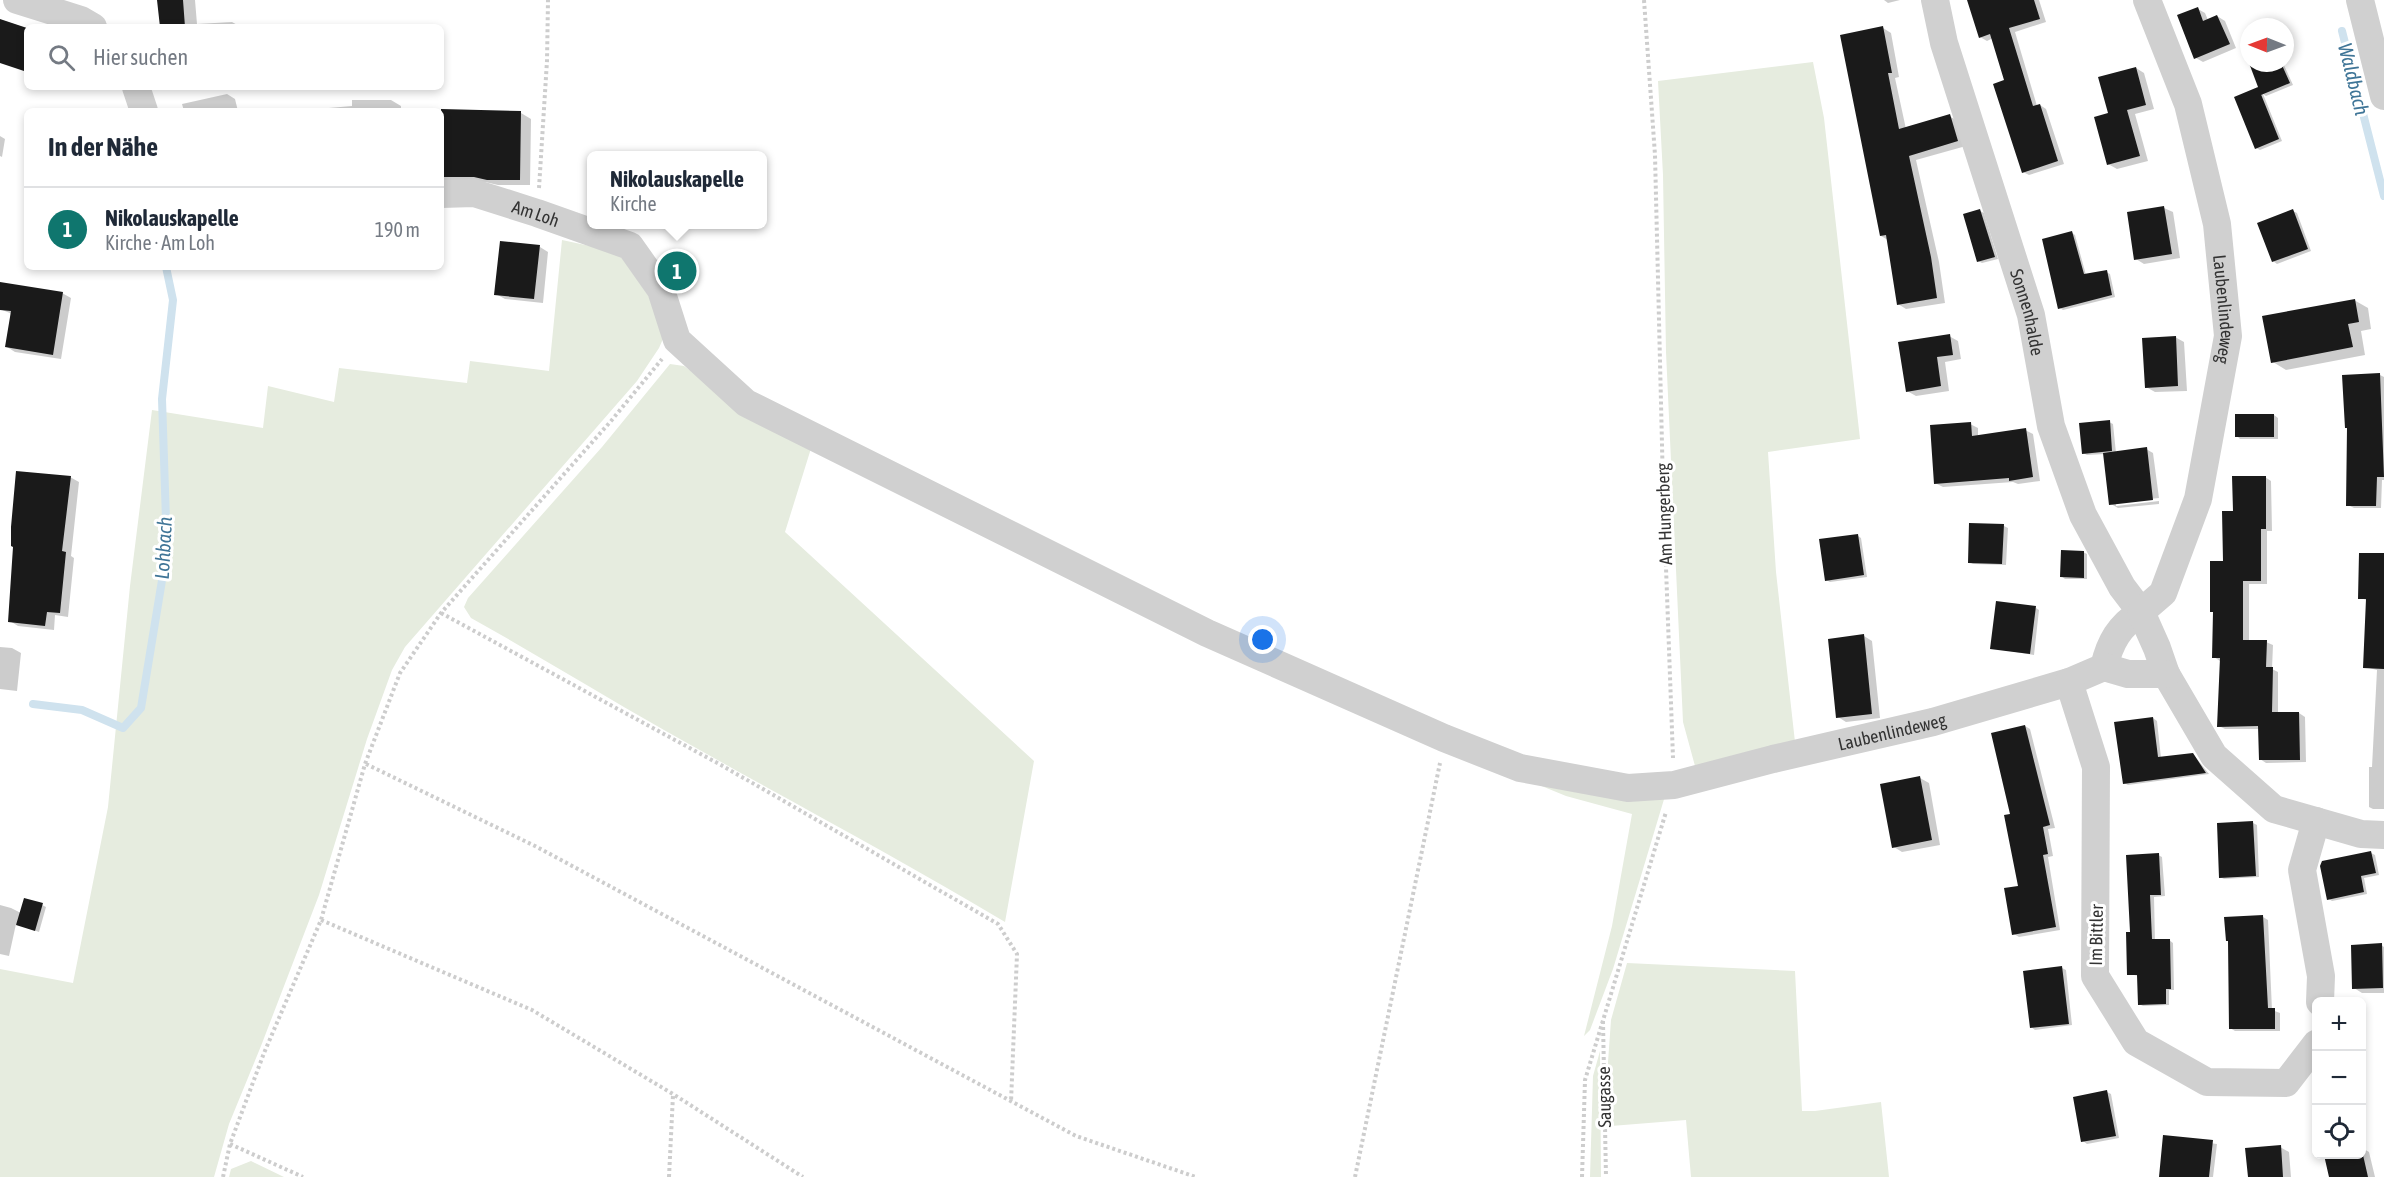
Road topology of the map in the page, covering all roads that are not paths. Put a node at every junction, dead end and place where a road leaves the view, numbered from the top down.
1 (17, 0) edge
2 (1935, 0) edge
3 (2147, 0) edge
4 (2360, 0) edge
5 (88, 24) edge
6 (136, 90) edge
7 (2384, 96) edge
8 (143, 108) edge
9 (444, 194) edge
10 (677, 340) joint
11 (2141, 612) junction
12 (2104, 667) junction
13 (2166, 674) junction
14 (2069, 682) junction
15 (2316, 821) junction
16 (2384, 835) edge
17 (2320, 997) edge
18 (2312, 1049) edge

1 - 5 street
2 - 11 street, Sonnenhalde
3 - 11 street, Laubenlindeweg
4 - 7 street
6 - 8 street
9 - 10 street, Am Loh
10 - 14 street, Laubenlindeweg
11 - 12 street, Laubenlindeweg
11 - 13 street
12 - 13 street
12 - 14 street, Laubenlindeweg
13 - 15 street
14 - 18 street, Im Bittler
15 - 16 street
15 - 17 street

